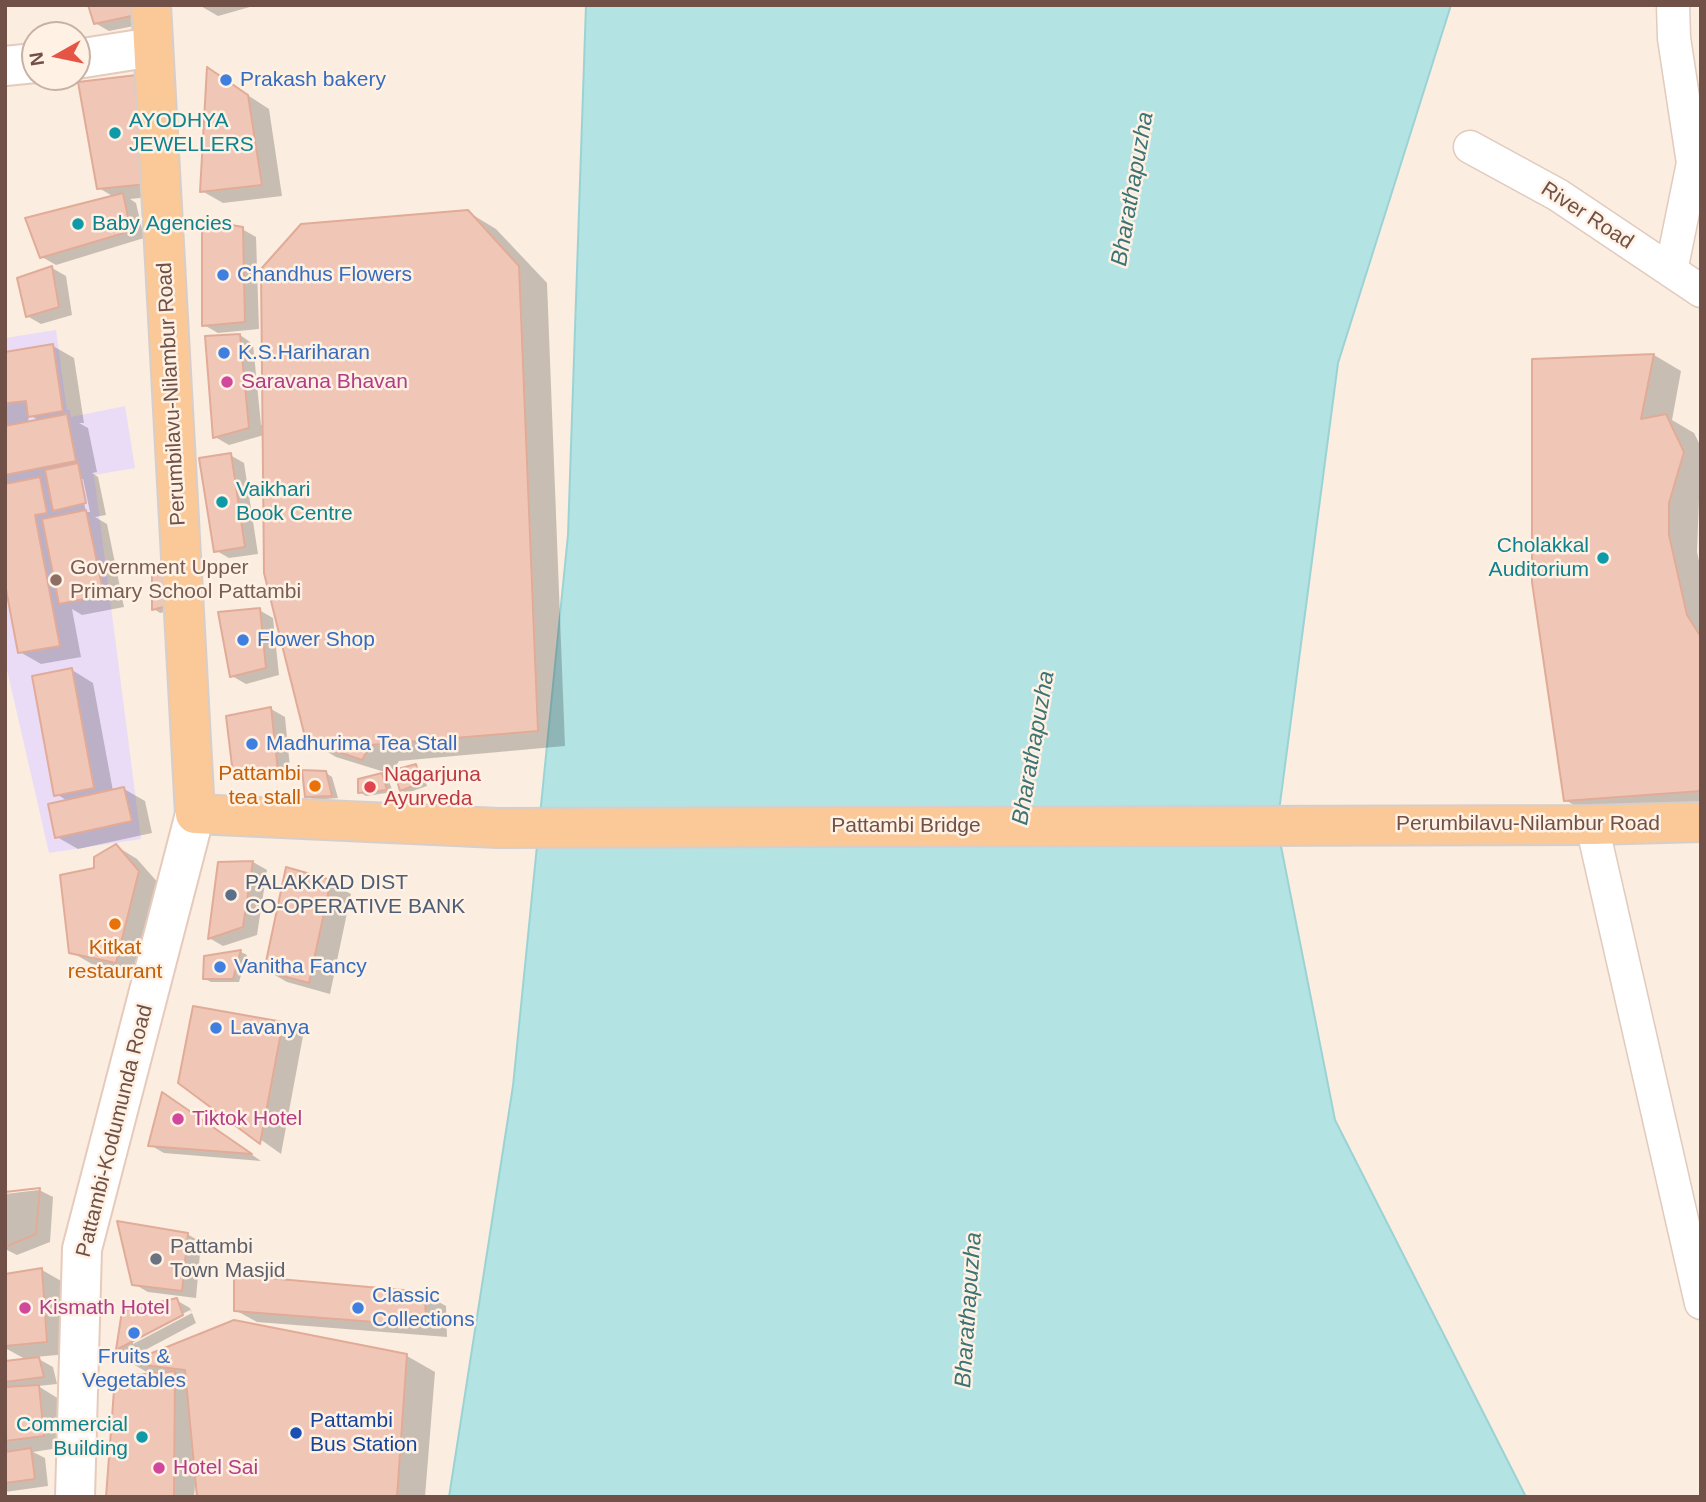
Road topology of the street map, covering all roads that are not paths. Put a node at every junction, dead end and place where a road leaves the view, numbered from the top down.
1 (151, 5) edge
2 (1673, 5) edge
3 (153, 47) junction
4 (91, 57) edge
5 (1470, 146) dead end
6 (1671, 271) junction
7 (1701, 291) edge
8 (195, 814) junction
9 (1701, 822) edge
10 (1355, 825) joint
11 (1592, 825) junction
12 (1701, 1303) edge
13 (75, 1497) edge

1 - 3 main road, Perumbilavu-Nilambur Road
2 - 6 street
3 - 4 main road
3 - 8 main road, Perumbilavu-Nilambur Road
5 - 6 street, River Road
6 - 7 street, River Road
8 - 10 main road, Pattambi Bridge
8 - 13 main road, Pattambi-Kodumunda Road
9 - 11 main road, Perumbilavu-Nilambur Road
10 - 11 main road, Perumbilavu-Nilambur Road
11 - 12 street

